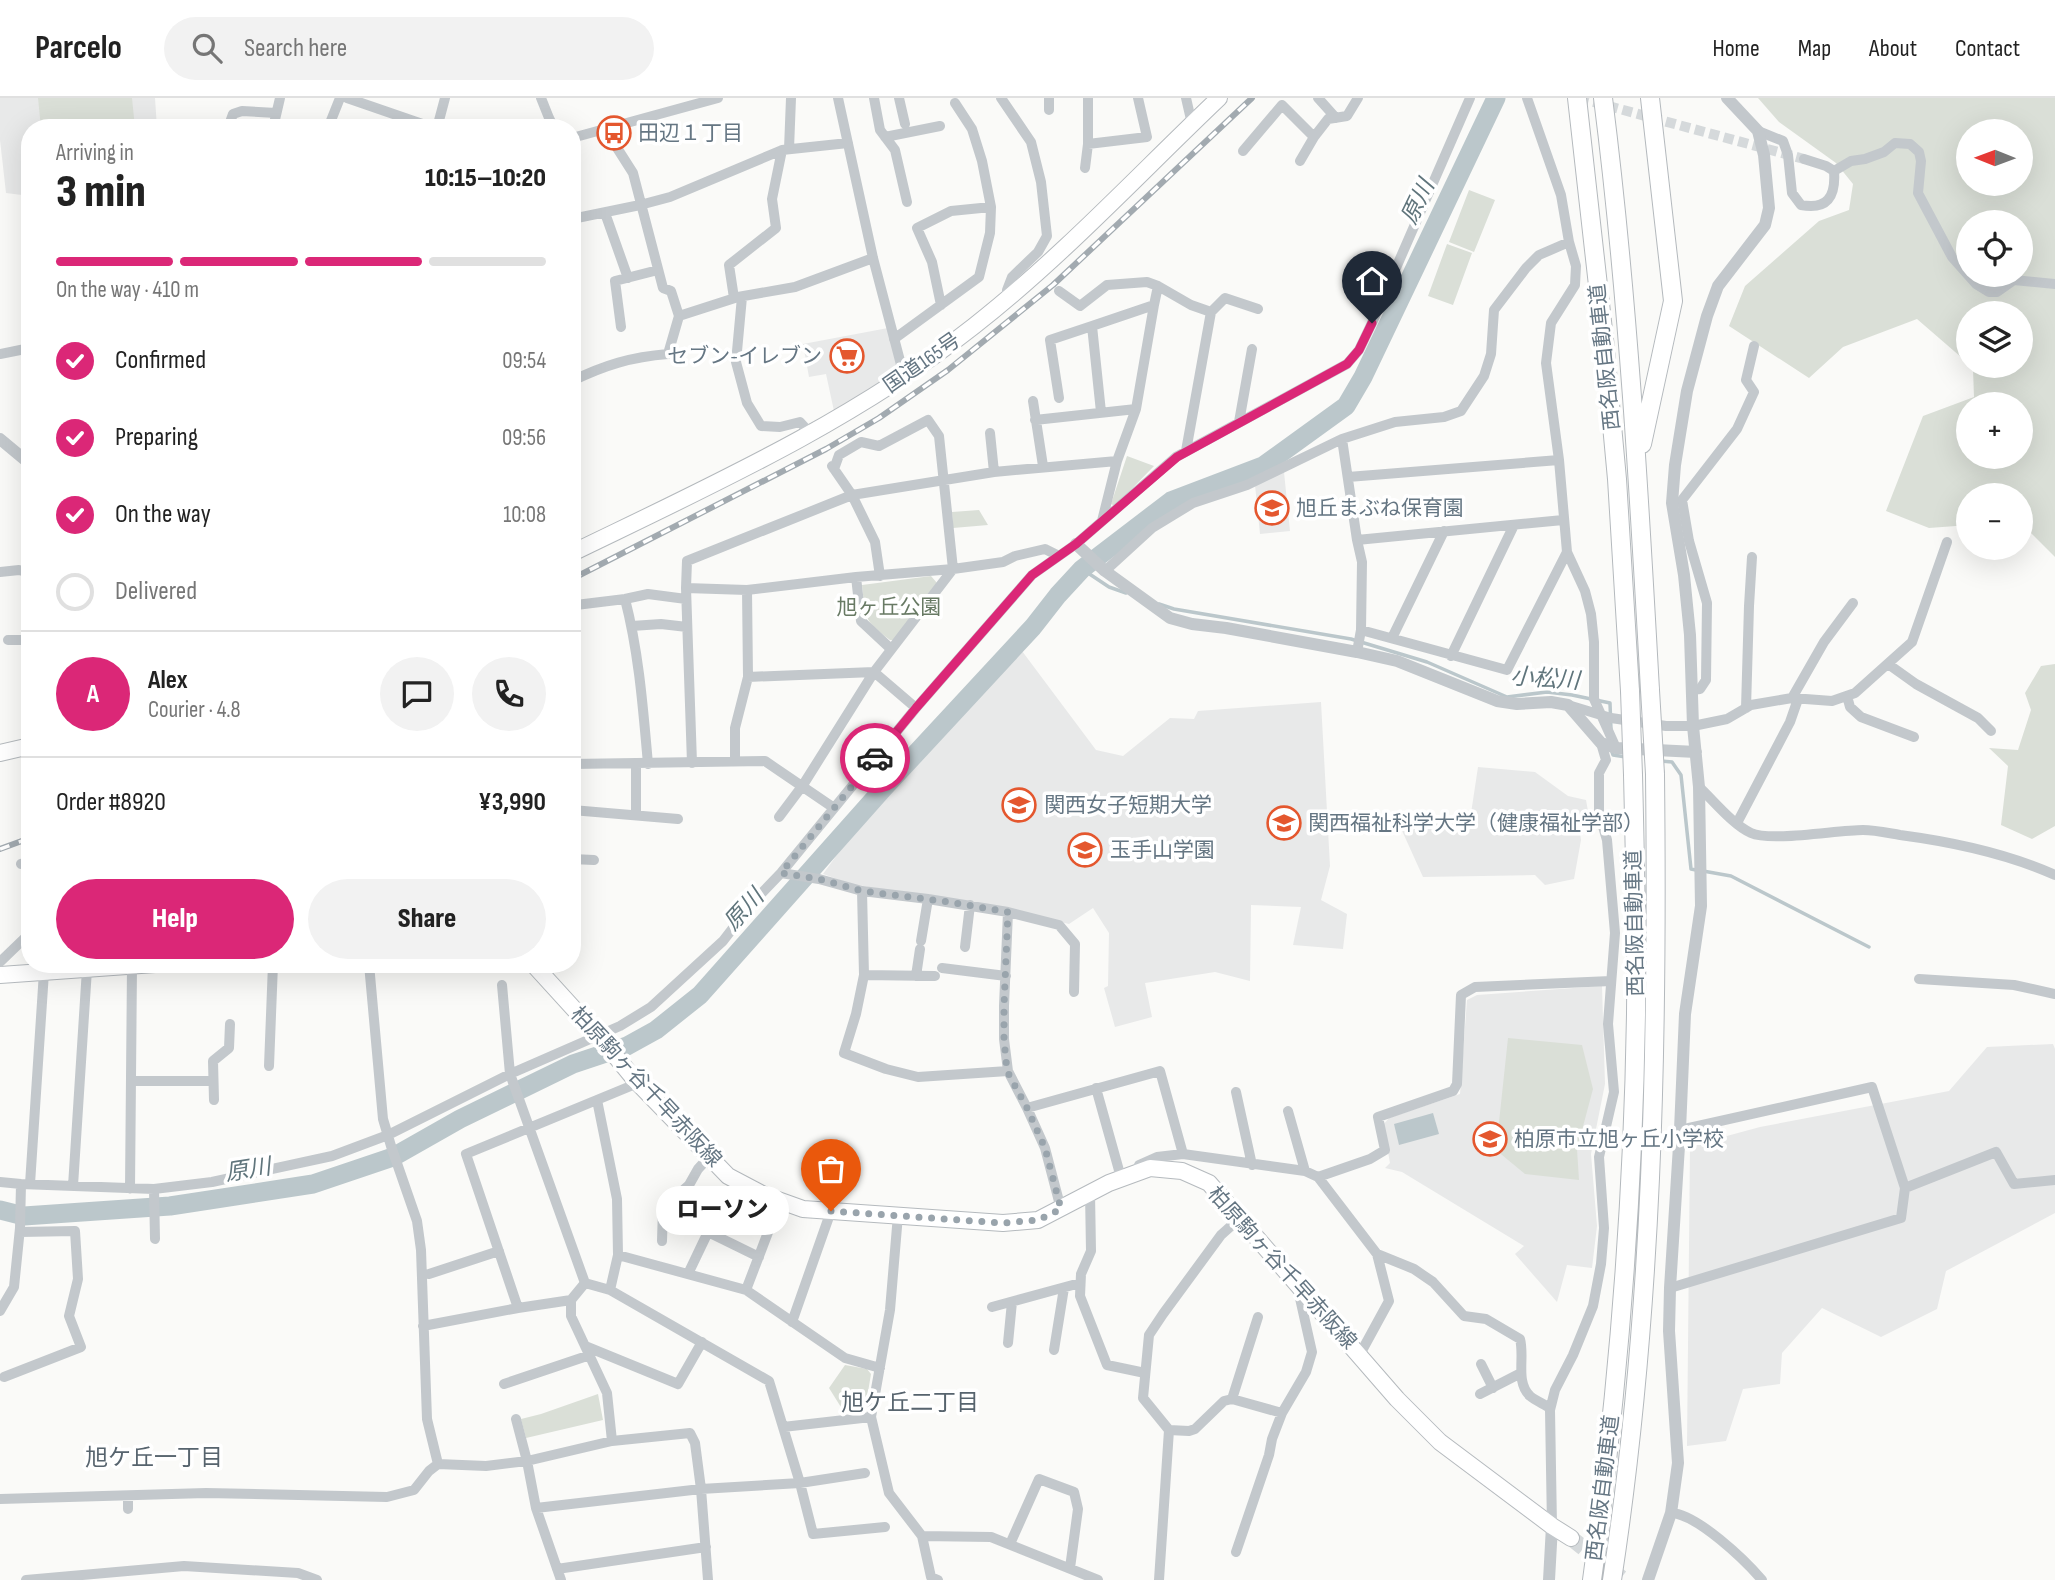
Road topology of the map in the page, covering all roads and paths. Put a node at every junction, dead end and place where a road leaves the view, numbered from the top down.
1 (280, 98) edge
2 (340, 98) edge
3 (347, 98) edge
4 (446, 98) edge
5 (541, 98) edge
6 (718, 98) edge
7 (791, 98) edge
8 (838, 98) edge
9 (874, 98) edge
10 (899, 98) edge
11 (1001, 98) edge
12 (1049, 98) edge
13 (1088, 98) edge
14 (1138, 98) edge
15 (1186, 98) edge
16 (1219, 98) edge
17 (1318, 98) edge
18 (1358, 98) edge
19 (1470, 98) edge
20 (1527, 98) edge
21 (1577, 98) edge
22 (1603, 98) edge
23 (1650, 98) edge
24 (1727, 98) edge
25 (700, 101) edge
26 (955, 103) dead end
27 (1049, 110) dead end
28 (276, 113) junction
29 (1336, 118) junction
30 (231, 119) edge
31 (275, 119) edge
32 (332, 119) edge
33 (409, 119) edge
34 (438, 119) edge
35 (550, 119) edge
36 (905, 124) dead end
37 (1192, 124) junction
38 (940, 126) dead end
39 (605, 129) junction
40 (1758, 131) junction
41 (581, 136) edge
42 (885, 137) junction
43 (1314, 137) junction
44 (848, 143) junction
45 (1088, 144) junction
46 (785, 149) junction
47 (1243, 151) dead end
48 (1804, 159) tunnel mouth
49 (1300, 161) dead end
50 (1085, 168) dead end
51 (1834, 171) junction
52 (907, 202) dead end
53 (640, 205) junction
54 (991, 207) junction
55 (605, 213) junction
56 (581, 217) edge
57 (1569, 242) junction
58 (873, 257) junction
59 (658, 270) junction
60 (628, 278) junction
61 (2055, 284) edge
62 (1158, 286) junction
63 (1059, 291) dead end
64 (738, 298) junction
65 (1007, 299) junction
66 (941, 305) junction
67 (1154, 305) junction
68 (1258, 309) dead end
69 (1210, 312) junction
70 (679, 316) junction
71 (1092, 326) junction
72 (621, 327) dead end
73 (894, 339) junction
74 (1754, 346) dead end
75 (1252, 349) dead end
76 (21, 350) edge
77 (0, 354) edge
78 (904, 376) junction
79 (581, 377) edge
80 (1059, 398) dead end
81 (1033, 401) dead end
82 (1136, 409) junction
83 (1101, 412) junction
84 (1035, 420) junction
85 (1239, 422) junction
86 (810, 433) junction
87 (990, 433) dead end
88 (0, 439) edge
89 (1342, 439) junction
90 (1186, 451) junction
91 (21, 456) edge
92 (1559, 460) junction
93 (1117, 461) junction
94 (1638, 465) junction
95 (1043, 466) junction
96 (994, 472) junction
97 (1349, 477) junction
98 (944, 479) junction
99 (852, 495) junction
100 (1563, 520) junction
101 (1102, 522) junction
102 (1514, 524) junction
103 (1444, 531) junction
104 (1357, 540) junction
105 (1947, 542) dead end
106 (1079, 547) junction
107 (581, 550) edge
108 (1567, 552) junction
109 (1059, 556) junction
110 (1752, 557) dead end
111 (953, 569) junction
112 (1103, 569) junction
113 (21, 571) edge
114 (0, 572) edge
115 (880, 576) junction
116 (856, 577) junction
117 (747, 590) junction
118 (686, 594) junction
119 (625, 599) junction
120 (1853, 603) dead end
121 (581, 604) edge
122 (632, 626) junction
123 (687, 627) junction
124 (1361, 630) junction
125 (1392, 638) junction
126 (8, 640) dead end
127 (21, 640) edge
128 (891, 649) junction
129 (1357, 652) junction
130 (1451, 656) junction
131 (1888, 664) junction
132 (874, 672) junction
133 (748, 677) junction
134 (1692, 690) junction
135 (1847, 696) junction
136 (1795, 699) junction
137 (1568, 705) junction
138 (916, 708) junction
139 (1746, 708) junction
140 (1601, 715) junction
141 (1998, 719) dead end
142 (1693, 726) junction
143 (1914, 737) dead end
144 (1601, 743) junction
145 (21, 748) edge
146 (1616, 748) junction
147 (1696, 752) junction
148 (0, 754) edge
149 (735, 761) junction
150 (581, 764) edge
151 (636, 764) junction
152 (648, 764) junction
153 (692, 764) junction
154 (803, 785) junction
155 (1699, 787) junction
156 (834, 808) junction
157 (581, 811) edge
158 (636, 815) junction
159 (779, 817) dead end
160 (678, 819) dead end
161 (1737, 823) junction
162 (581, 859) edge
163 (594, 860) dead end
164 (786, 873) junction
165 (2055, 875) edge
166 (862, 891) junction
167 (928, 899) junction
168 (970, 905) junction
169 (1008, 912) junction
170 (21, 942) edge
171 (965, 947) dead end
172 (0, 962) edge
173 (29, 973) edge
174 (44, 973) edge
175 (87, 973) edge
176 (132, 973) edge
177 (273, 973) edge
178 (370, 973) edge
179 (541, 973) edge
180 (0, 975) edge
181 (864, 975) junction
182 (916, 976) junction
183 (1006, 976) junction
184 (1919, 979) dead end
185 (1611, 981) junction
186 (502, 985) dead end
187 (1074, 992) dead end
188 (2055, 995) edge
189 (229, 1024) dead end
190 (601, 1039) junction
191 (269, 1066) dead end
192 (1007, 1071) junction
193 (511, 1079) junction
194 (131, 1081) junction
195 (214, 1081) junction
196 (636, 1082) junction
197 (1097, 1088) junction
198 (1236, 1092) dead end
199 (214, 1100) dead end
200 (597, 1100) junction
201 (1027, 1108) junction
202 (1288, 1111) dead end
203 (529, 1129) junction
204 (1680, 1130) junction
205 (389, 1140) junction
206 (1183, 1154) junction
207 (709, 1157) junction
208 (1252, 1165) junction
209 (1306, 1171) junction
210 (1318, 1177) junction
211 (1114, 1179) junction
212 (2055, 1180) edge
213 (0, 1182) edge
214 (26, 1184) junction
215 (73, 1186) junction
216 (1905, 1188) junction
217 (130, 1189) junction
218 (1090, 1193) junction
219 (154, 1194) junction
220 (780, 1201) junction
221 (1061, 1209) junction
222 (831, 1211) junction
223 (898, 1216) junction
224 (1240, 1219) junction
225 (20, 1232) junction
226 (155, 1239) dead end
227 (662, 1241) dead end
228 (499, 1251) junction
229 (1377, 1254) junction
230 (618, 1255) junction
231 (759, 1257) junction
232 (429, 1273) dead end
233 (688, 1274) junction
234 (585, 1283) junction
235 (1080, 1283) junction
236 (1297, 1284) junction
237 (1064, 1288) junction
238 (1670, 1288) junction
239 (610, 1290) junction
240 (746, 1290) junction
241 (571, 1300) junction
242 (1012, 1302) junction
243 (992, 1307) dead end
244 (518, 1308) junction
245 (0, 1311) edge
246 (1258, 1317) dead end
247 (792, 1322) junction
248 (423, 1326) junction
249 (702, 1342) junction
250 (1008, 1343) dead end
251 (1054, 1350) dead end
252 (587, 1351) junction
253 (1359, 1356) junction
254 (1481, 1364) dead end
255 (880, 1368) junction
256 (1145, 1373) junction
257 (1521, 1373) junction
258 (4, 1377) dead end
259 (504, 1384) dead end
260 (1493, 1388) junction
261 (1480, 1394) dead end
262 (1232, 1399) junction
263 (1550, 1408) junction
264 (1282, 1413) junction
265 (871, 1417) junction
266 (516, 1419) dead end
267 (783, 1427) junction
268 (1168, 1430) junction
269 (612, 1441) junction
270 (527, 1461) junction
271 (438, 1464) junction
272 (865, 1472) dead end
273 (800, 1483) junction
274 (701, 1489) junction
275 (128, 1496) junction
276 (0, 1499) edge
277 (128, 1508) dead end
278 (536, 1508) junction
279 (1671, 1513) junction
280 (1552, 1526) junction
281 (885, 1527) dead end
282 (922, 1535) junction
283 (1571, 1538) tunnel mouth
284 (1010, 1544) junction
285 (706, 1547) junction
286 (1237, 1552) dead end
287 (1070, 1568) junction
288 (558, 1569) junction
289 (128, 1576) edge
290 (26, 1580) edge
291 (317, 1580) edge
292 (561, 1580) edge
293 (708, 1580) edge
294 (938, 1580) edge
295 (1098, 1580) edge
296 (1159, 1580) edge
297 (1549, 1580) edge
298 (1592, 1580) edge
299 (1612, 1580) edge
300 (1648, 1580) edge
301 (1762, 1580) edge

1 - 28 street
2 - 32 street
3 - 33 street
4 - 34 street
5 - 35 street
6 - 25 street
7 - 46 street
8 - 44 street
9 - 42 street
10 - 36 street
11 - 65 street
12 - 27 street
13 - 45 street
14 - 45 street
15 - 37 street
16 - 37 main road, 国道165号
17 - 29 street
18 - 29 street
19 - 85 street
20 - 57 street
21 - 298 highway, 西名阪自動車道, bridge
22 - 94 highway, 西名阪自動車道
23 - 94 highway
24 - 40 street
25 - 39 street
26 - 54 street
28 - 30 street
28 - 31 street
29 - 43 street
37 - 65 main road, 国道165号
38 - 42 street
39 - 41 street
39 - 53 street
40 - 51 street
40 - 134 street
42 - 52 street
43 - 47 street
43 - 49 street
44 - 46 street
44 - 58 street
45 - 50 street
46 - 53 street
46 - 64 street
48 - 51 street
51 - 61 street
53 - 55 street
53 - 59 street
54 - 66 street
54 - 66 street
55 - 56 street
55 - 60 street
57 - 89 street
57 - 92 street
58 - 64 street
58 - 73 street
59 - 60 street
59 - 70 street
60 - 72 street
62 - 63 street
62 - 67 street
62 - 69 street
64 - 70 street
64 - 86 street
65 - 78 main road, 国道165号
66 - 73 street
67 - 71 street
67 - 82 street
68 - 69 street
69 - 90 street
70 - 79 street
71 - 80 street
71 - 83 street
73 - 78 street
74 - 134 street
75 - 85 street
76 - 77 street
78 - 86 main road, 国道165号
81 - 84 street
82 - 83 street
82 - 93 street
83 - 84 street
84 - 95 street
85 - 90 street
86 - 107 main road, 国道165号
87 - 96 street
88 - 91 street
89 - 97 street
89 - 112 street
90 - 101 street
92 - 97 street
92 - 100 street
93 - 95 street
93 - 101 street
94 - 299 highway, 西名阪自動車道, bridge
95 - 96 street
96 - 98 street
97 - 104 street
98 - 99 street
98 - 99 street
98 - 111 street
99 - 115 street
99 - 118 street
100 - 102 street
100 - 108 street
101 - 106 street
102 - 103 street
102 - 130 street
103 - 104 street
103 - 125 street
104 - 124 street
105 - 131 street
106 - 109 street
106 - 112 street
108 - 130 street
108 - 140 street
109 - 111 street
109 - 138 street
110 - 139 street
111 - 115 street
111 - 128 street
112 - 129 street
113 - 114 street
115 - 116 street
116 - 117 street
116 - 128 street
117 - 118 street
117 - 133 street
118 - 119 street
118 - 123 street
119 - 121 street
119 - 122 street
120 - 136 street
122 - 123 street
122 - 152 street
123 - 153 street
124 - 125 street
124 - 129 street
125 - 130 street
126 - 127 street
128 - 132 street
129 - 137 street
131 - 135 street
131 - 141 street
132 - 133 street
132 - 138 street
132 - 154 street
133 - 149 street
134 - 142 street
135 - 136 street
135 - 143 street
136 - 139 street
136 - 161 street
137 - 140 street
137 - 144 street
138 - 156 street
139 - 142 street
140 - 142 street
140 - 146 street
142 - 147 street
144 - 146 street
144 - 185 street
145 - 148 main road
146 - 147 street
147 - 155 street
149 - 153 street
149 - 154 street
150 - 151 street
151 - 152 street
151 - 158 street
152 - 153 street
154 - 156 street
154 - 159 street
155 - 161 street
155 - 204 street
156 - 164 street
157 - 158 street
158 - 160 street
161 - 165 street
162 - 163 street
164 - 166 street
164 - 190 street
166 - 167 street
166 - 181 street
167 - 168 street
167 - 182 street
168 - 169 street
168 - 171 street
169 - 183 street
169 - 187 street
170 - 172 street
173 - 180 main road
174 - 214 street
175 - 215 street
176 - 194 street
177 - 191 street
178 - 205 street
179 - 190 main road, 柏原駒ヶ谷千早赤阪線
181 - 182 street
181 - 192 street
182 - 183 street
183 - 192 street
184 - 188 street
185 - 210 street
185 - 263 street
186 - 193 street
189 - 195 street
190 - 193 street
190 - 196 main road, 柏原駒ヶ谷千早赤阪線
192 - 201 street
193 - 203 street
193 - 205 street
194 - 195 street
194 - 217 street
195 - 199 street
196 - 200 street
196 - 207 main road, 柏原駒ヶ谷千早赤阪線
197 - 201 street
197 - 206 street
197 - 211 street
198 - 208 street
200 - 203 street
200 - 230 street
201 - 221 street
202 - 209 street
203 - 228 street
203 - 234 street
204 - 216 street
204 - 238 street
205 - 219 street
205 - 248 street
206 - 208 street
206 - 211 street
207 - 220 main road, 柏原駒ヶ谷千早赤阪線
207 - 227 street
208 - 209 street
209 - 210 street
210 - 229 street
211 - 218 main road, 柏原駒ヶ谷千早赤阪線
211 - 224 main road, 柏原駒ヶ谷千早赤阪線
212 - 216 street
213 - 214 street
214 - 215 street
214 - 225 street
215 - 217 street
216 - 238 street
217 - 219 street
218 - 221 main road, 柏原駒ヶ谷千早赤阪線
218 - 235 street
219 - 226 street
220 - 222 main road, 柏原駒ヶ谷千早赤阪線
220 - 231 street
221 - 223 main road, 柏原駒ヶ谷千早赤阪線
222 - 223 main road, 柏原駒ヶ谷千早赤阪線
222 - 247 street
223 - 255 street
224 - 236 main road, 柏原駒ヶ谷千早赤阪線
224 - 256 street
225 - 245 street
225 - 258 street
228 - 232 street
228 - 244 street
229 - 253 street
229 - 257 street
230 - 233 street
230 - 239 street
231 - 233 street
231 - 240 street
233 - 240 street
234 - 239 street
234 - 241 street
235 - 237 street
235 - 256 street
236 - 253 main road, 柏原駒ヶ谷千早赤阪線
236 - 264 street
237 - 242 street
237 - 251 street
238 - 279 street
239 - 249 street
240 - 247 street
241 - 244 street
241 - 252 street
242 - 243 street
242 - 250 street
244 - 248 street
246 - 262 street
247 - 255 street
248 - 271 street
249 - 252 street
249 - 267 street
252 - 259 street
252 - 269 street
253 - 280 main road, 柏原駒ヶ谷千早赤阪線
254 - 260 street
255 - 265 street
256 - 268 street
257 - 260 street
257 - 263 street
260 - 261 street
262 - 264 street
262 - 268 street
263 - 280 street
264 - 286 street
265 - 267 street
265 - 282 street
266 - 270 street
267 - 273 street
268 - 296 street
269 - 270 street
269 - 274 street
270 - 271 street
270 - 278 street
271 - 275 street
272 - 273 street
273 - 274 street
273 - 281 street
274 - 278 street
274 - 285 street
275 - 276 street
275 - 277 street
278 - 288 street
279 - 300 street
279 - 301 street
280 - 283 main road, 柏原駒ヶ谷千早赤阪線
280 - 297 street
282 - 284 street
282 - 294 street
284 - 287 street
284 - 287 street
285 - 288 street
285 - 293 street
287 - 295 street
288 - 292 street
289 - 290 street
289 - 291 street

